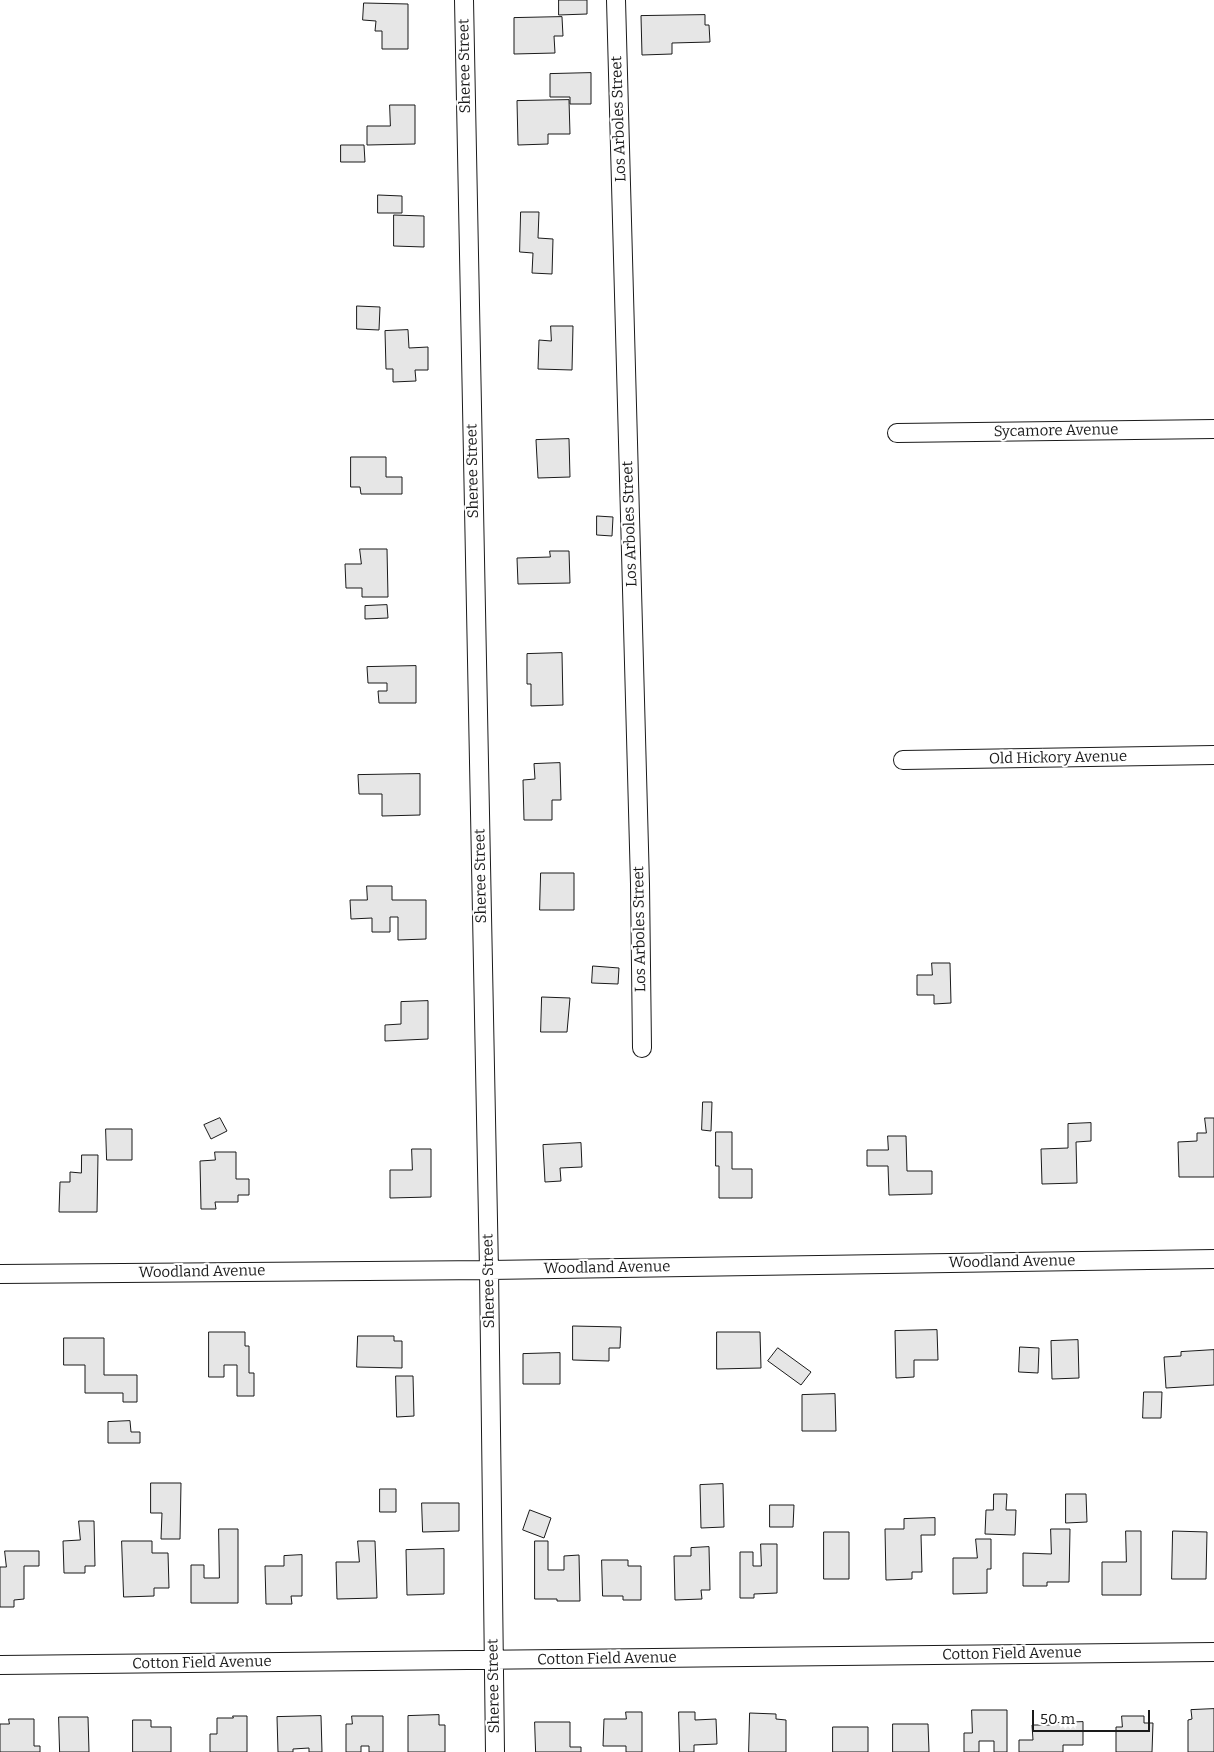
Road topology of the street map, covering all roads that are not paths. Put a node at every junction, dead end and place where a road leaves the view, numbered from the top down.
1 (464, 0) edge
2 (616, 0) edge
3 (1214, 429) edge
4 (897, 433) dead end
5 (1214, 756) edge
6 (903, 760) dead end
7 (642, 1048) dead end
8 (1214, 1259) edge
9 (489, 1270) junction
10 (0, 1274) edge
11 (1214, 1652) edge
12 (494, 1660) junction
13 (0, 1666) edge
14 (495, 1752) edge

1 - 9 street, Sheree Street
2 - 7 street, Los Arboles Street
3 - 4 street, Sycamore Avenue
5 - 6 street, Old Hickory Avenue
8 - 9 street, Woodland Avenue
9 - 10 street, Woodland Avenue
9 - 12 street, Sheree Street
11 - 12 street, Cotton Field Avenue
12 - 13 street, Cotton Field Avenue
12 - 14 street, Sheree Street

